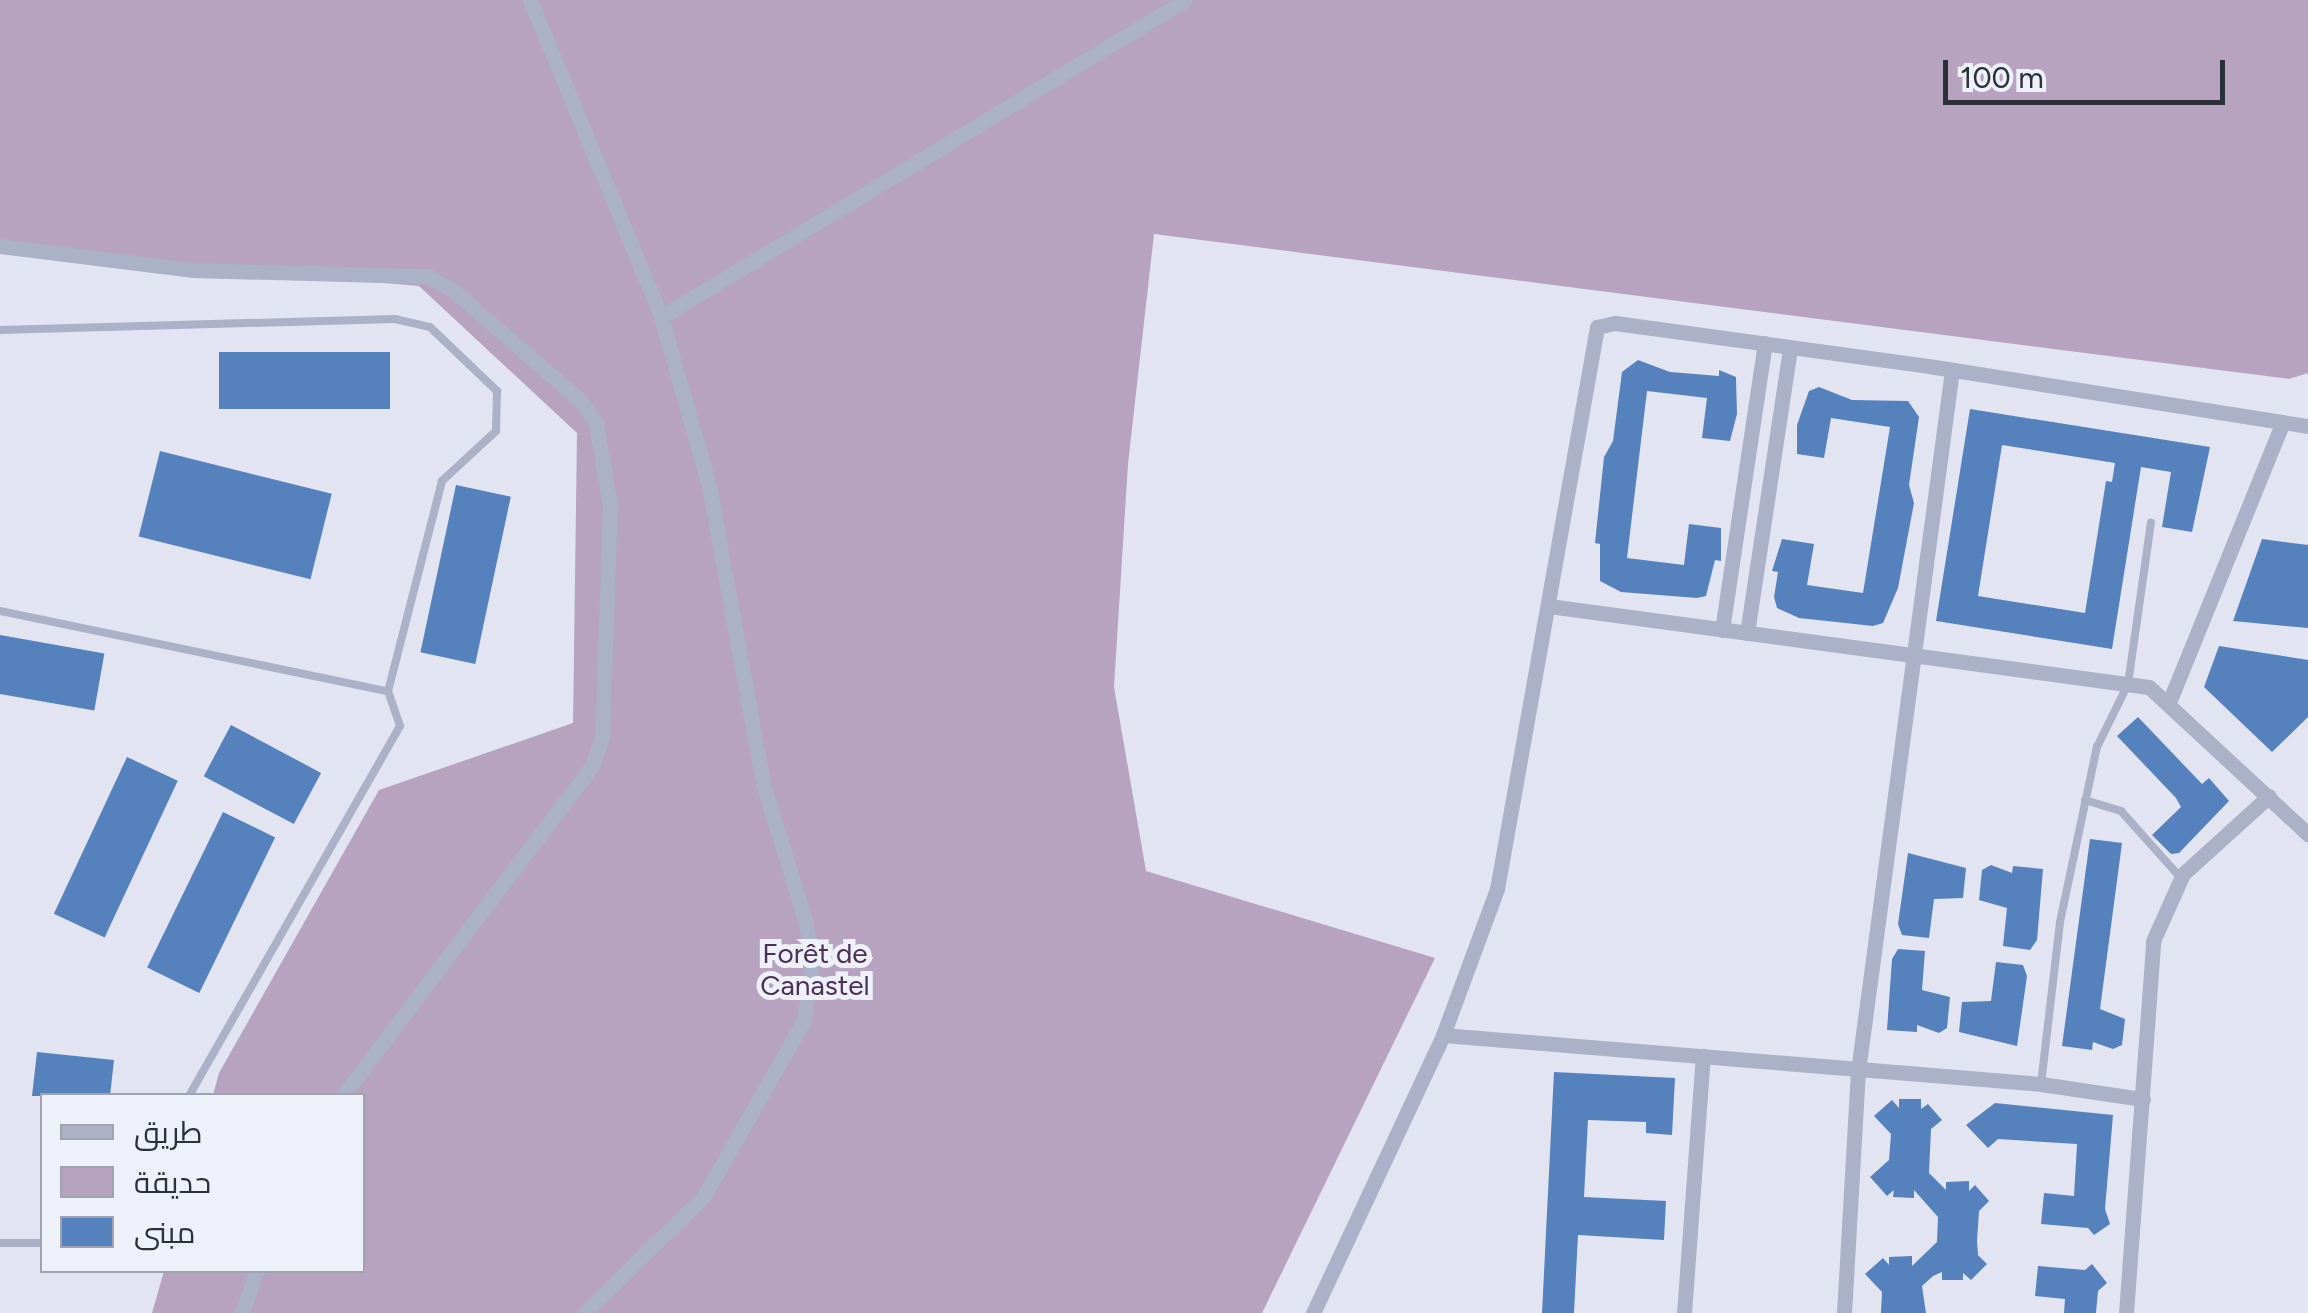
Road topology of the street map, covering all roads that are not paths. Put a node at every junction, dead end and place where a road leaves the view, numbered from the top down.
1 (530, 0) edge
2 (1185, 0) edge
3 (0, 246) edge
4 (661, 317) junction
5 (0, 330) edge
6 (1764, 343) junction
7 (1790, 347) junction
8 (1952, 370) junction
9 (2282, 424) junction
10 (2308, 426) edge
11 (2151, 523) dead end
12 (1738, 525) junction
13 (1762, 528) junction
14 (1549, 606) junction
15 (0, 610) edge
16 (1722, 630) junction
17 (1747, 633) junction
18 (1910, 656) junction
19 (2128, 684) junction
20 (388, 691) junction
21 (2170, 700) junction
22 (2268, 796) junction
23 (2085, 800) junction
24 (2308, 834) edge
25 (2181, 878) junction
26 (1443, 1035) junction
27 (1703, 1056) junction
28 (1858, 1071) junction
29 (2041, 1084) junction
30 (191, 1093) edge
31 (344, 1093) edge
32 (2143, 1099) junction
33 (0, 1243) edge
34 (40, 1243) edge
35 (256, 1273) edge
36 (242, 1313) edge
37 (584, 1313) edge
38 (1313, 1313) edge
39 (1684, 1313) edge
40 (1844, 1313) edge
41 (2126, 1313) edge

1 - 4 street
2 - 4 street
3 - 31 street
4 - 37 street
5 - 20 lane
6 - 7 street
6 - 12 street
6 - 14 street
7 - 8 street
7 - 13 street
8 - 9 street
8 - 18 street
9 - 10 street
9 - 21 street
11 - 19 lane
12 - 13 street
12 - 16 street
13 - 17 street
14 - 16 street
14 - 26 street
15 - 20 lane
16 - 17 street
17 - 18 street
18 - 19 street
18 - 28 street
19 - 21 street
19 - 23 lane
20 - 30 lane
21 - 22 street
22 - 24 street
22 - 25 street
23 - 25 lane
23 - 29 lane
25 - 32 street
26 - 27 street
26 - 38 street
27 - 28 street
27 - 39 street
28 - 29 street
28 - 40 street
29 - 32 street
32 - 41 street
33 - 34 lane
35 - 36 street

